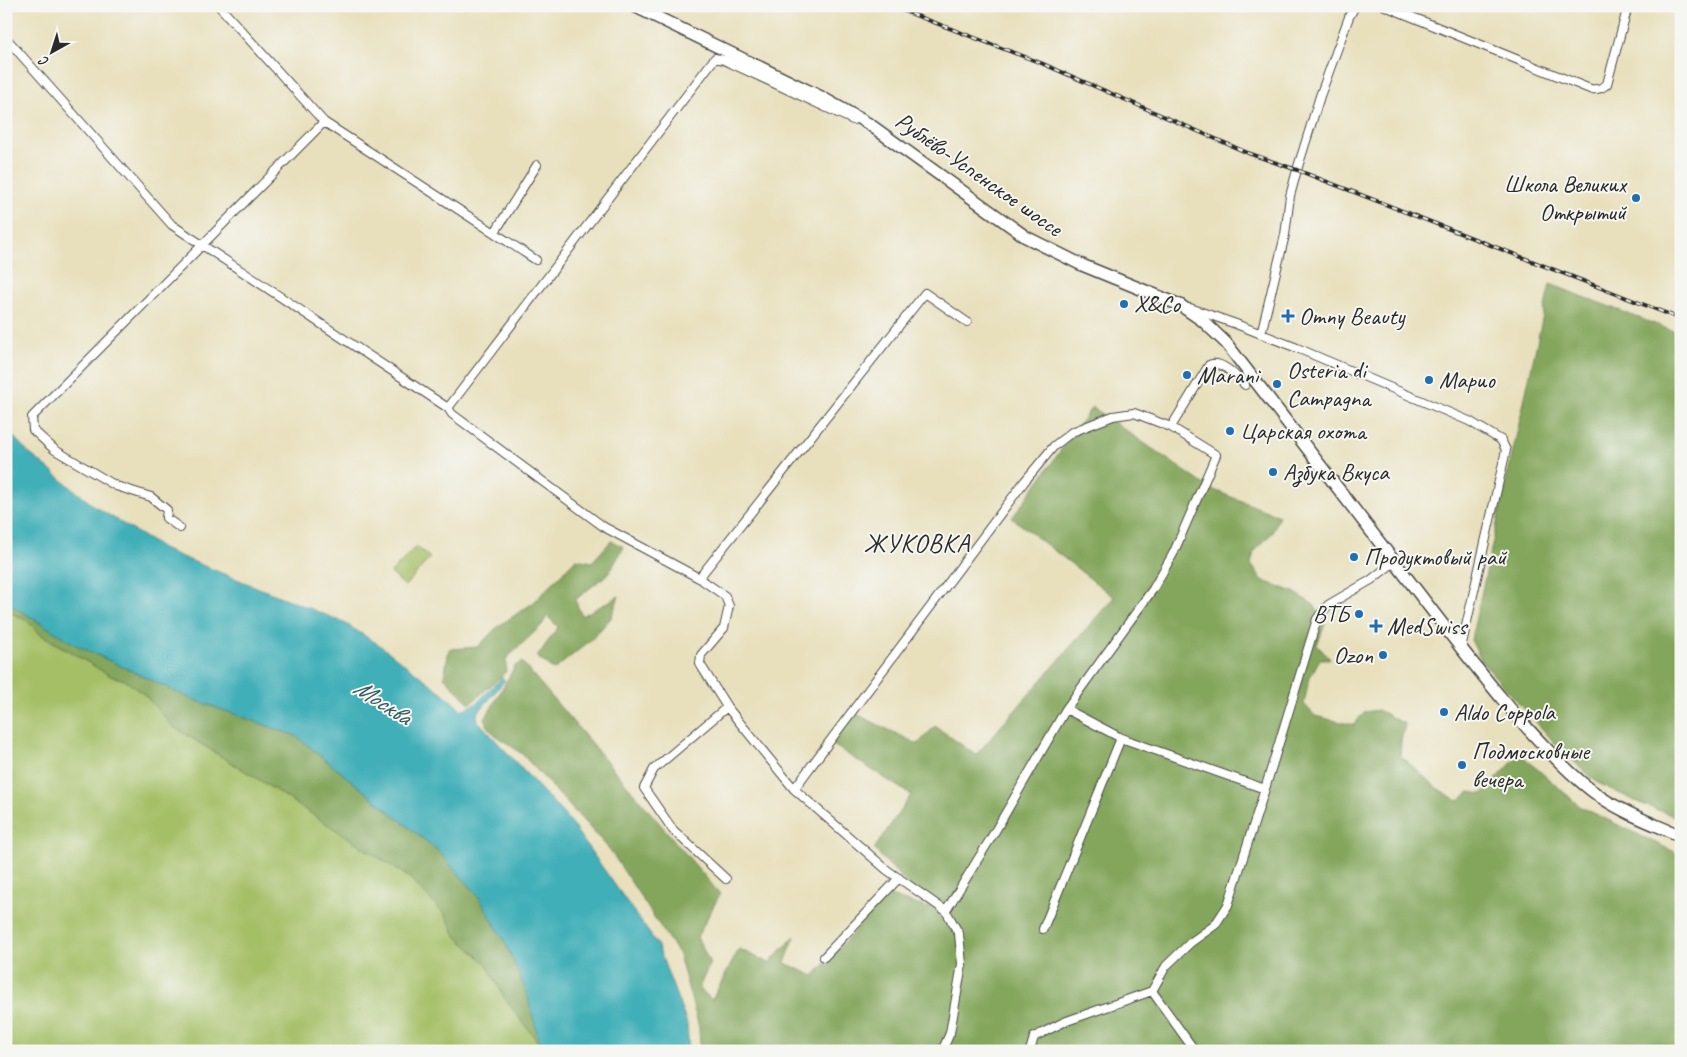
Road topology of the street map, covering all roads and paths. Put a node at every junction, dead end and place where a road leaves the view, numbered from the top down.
1 (9, 6) edge
2 (219, 6) edge
3 (634, 6) edge
4 (1355, 6) edge
5 (1386, 6) edge
6 (1628, 6) edge
7 (6, 15) edge
8 (6, 38) edge
9 (324, 122) junction
10 (888, 138) junction
11 (537, 165) dead end
12 (495, 232) junction
13 (202, 245) junction
14 (536, 260) dead end
15 (1180, 305) junction
16 (967, 322) dead end
17 (1261, 334) junction
18 (1246, 369) junction
19 (448, 408) junction
20 (1171, 428) junction
21 (180, 528) dead end
22 (1394, 562) junction
23 (699, 578) junction
24 (1461, 648) junction
25 (726, 707) junction
26 (1066, 709) junction
27 (1121, 738) junction
28 (794, 789) junction
29 (1265, 789) junction
30 (1681, 836) edge
31 (898, 878) junction
32 (726, 879) dead end
33 (946, 911) junction
34 (1043, 929) dead end
35 (824, 957) dead end
36 (1152, 991) junction
37 (942, 1051) edge
38 (1030, 1051) edge
39 (1195, 1051) edge

1 - 7 street
2 - 9 street
3 - 10 main road, Рублёво-Успенское шоссе
4 - 17 street
5 - 6 street
8 - 13 street
9 - 12 street
9 - 13 street
10 - 15 main road, Рублёво-Успенское шоссе
10 - 19 street
11 - 12 street
12 - 14 street
13 - 19 street
13 - 21 street
15 - 17 street
15 - 18 main road, Рублёво-Успенское шоссе
16 - 23 street
17 - 24 street
18 - 20 street
18 - 22 main road, Рублёво-Успенское шоссе
19 - 23 street
20 - 26 street
20 - 28 street
22 - 24 main road, Рублёво-Успенское шоссе
22 - 29 street
23 - 25 street
24 - 30 main road, Рублёво-Успенское шоссе
25 - 28 street
25 - 32 street
26 - 27 street
26 - 33 street
27 - 29 street
27 - 34 street
28 - 31 street
29 - 36 street
31 - 33 street
31 - 35 street
33 - 37 street
36 - 38 street
36 - 39 street

